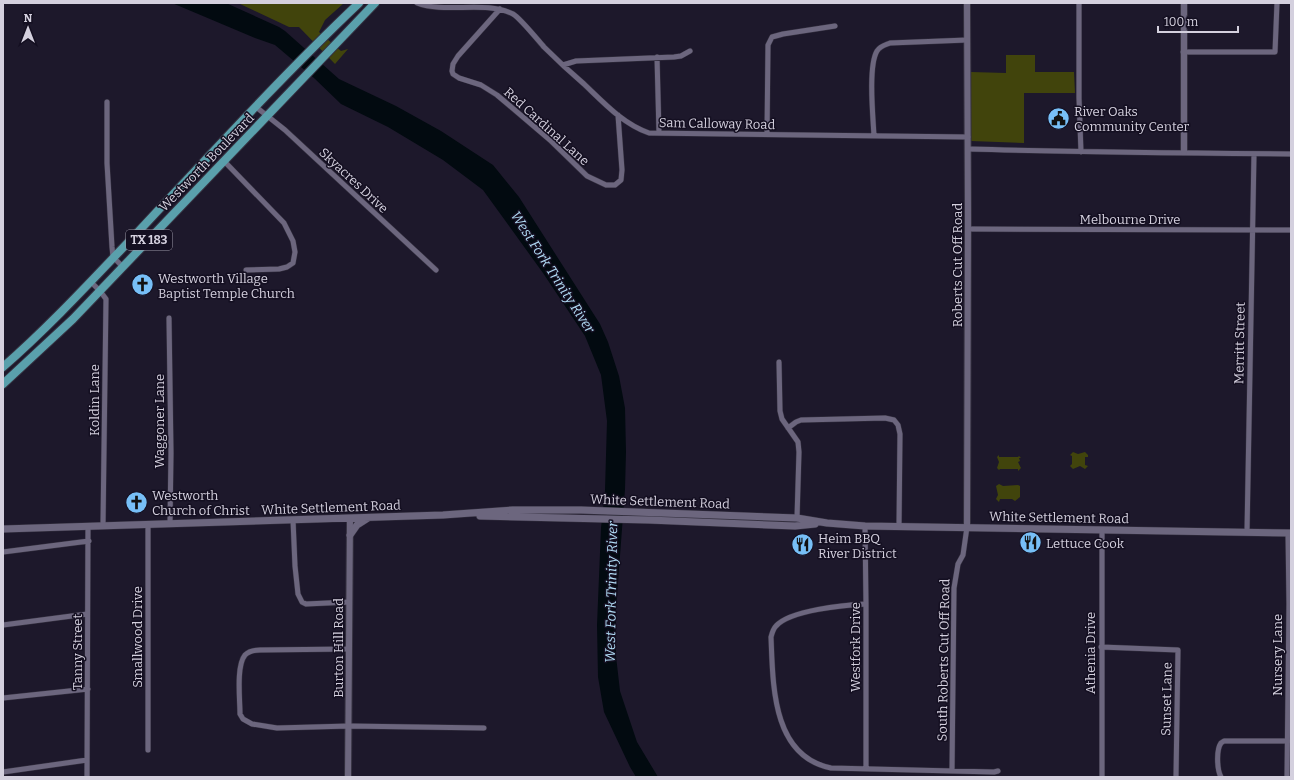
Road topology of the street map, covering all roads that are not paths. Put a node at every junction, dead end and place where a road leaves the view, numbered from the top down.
1 (358, 3) edge
2 (375, 3) edge
3 (417, 3) edge
4 (967, 3) edge
5 (1079, 3) edge
6 (1184, 3) edge
7 (1277, 3) edge
8 (500, 9) junction
9 (836, 26) dead end
10 (967, 40) junction
11 (690, 51) dead end
12 (1184, 52) junction
13 (657, 58) junction
14 (563, 65) junction
15 (106, 102) dead end
16 (256, 107) junction
17 (618, 115) junction
18 (266, 116) junction
19 (659, 133) junction
20 (767, 134) junction
21 (874, 136) junction
22 (968, 137) junction
23 (968, 149) junction
24 (1081, 152) junction
25 (1184, 152) junction
26 (1254, 154) junction
27 (1291, 154) edge
28 (224, 161) junction
29 (968, 229) junction
30 (1253, 230) junction
31 (1291, 230) edge
32 (114, 257) junction
33 (123, 267) junction
34 (246, 270) dead end
35 (436, 270) dead end
36 (90, 281) junction
37 (100, 291) junction
38 (169, 318) dead end
39 (780, 362) dead end
40 (3, 367) edge
41 (3, 384) edge
42 (788, 428) junction
43 (443, 515) junction
44 (350, 518) junction
45 (368, 518) junction
46 (797, 518) junction
47 (293, 520) junction
48 (778, 521) junction
49 (170, 524) junction
50 (828, 524) junction
51 (103, 525) junction
52 (148, 525) junction
53 (88, 526) junction
54 (865, 526) junction
55 (899, 526) junction
56 (967, 527) junction
57 (3, 529) edge
58 (1102, 530) junction
59 (1247, 532) junction
60 (1289, 533) edge
61 (350, 535) junction
62 (88, 541) junction
63 (3, 552) edge
64 (349, 602) junction
65 (866, 604) junction
66 (87, 614) junction
67 (3, 626) edge
68 (1101, 647) junction
69 (349, 649) junction
70 (88, 689) junction
71 (3, 698) edge
72 (349, 726) junction
73 (484, 728) dead end
74 (1289, 728) edge
75 (1289, 738) edge
76 (148, 750) dead end
77 (86, 760) junction
78 (866, 769) junction
79 (952, 771) junction
80 (998, 771) dead end
81 (3, 772) edge
82 (87, 777) edge
83 (348, 777) edge
84 (1102, 777) edge
85 (1176, 777) edge
86 (1222, 777) edge
87 (1287, 777) edge

1 - 16 main road, Westworth Boulevard / TX 183
2 - 18 main road, Westworth Boulevard / TX 183
3 - 8 street, Sam Calloway Road
4 - 10 street, Roberts Cut Off Road
5 - 24 street
6 - 12 street
7 - 12 street
8 - 14 street, Sam Calloway Road
8 - 17 street, Red Cardinal Lane
9 - 20 street
10 - 21 street
10 - 22 street, Roberts Cut Off Road
11 - 13 street
12 - 25 street
13 - 14 street
13 - 19 street
14 - 17 street, Sam Calloway Road
15 - 32 street
16 - 18 street, Skyacres Drive
16 - 32 main road, Westworth Boulevard / TX 183
17 - 19 street, Sam Calloway Road
18 - 28 main road, Westworth Boulevard / TX 183
18 - 35 street, Skyacres Drive
19 - 20 street, Sam Calloway Road
20 - 21 street, Sam Calloway Road
21 - 22 street, Sam Calloway Road
22 - 23 street, Roberts Cut Off Road
23 - 24 street
23 - 29 street, Roberts Cut Off Road
24 - 25 street
25 - 26 street
26 - 27 street
26 - 30 street, Merritt Street
28 - 33 main road, Westworth Boulevard / TX 183
28 - 34 street
29 - 30 street, Melbourne Drive
29 - 56 street, Roberts Cut Off Road
30 - 31 street, Melbourne Drive
30 - 59 street, Merritt Street
32 - 33 street
32 - 36 main road, Westworth Boulevard / TX 183
33 - 37 main road, Westworth Boulevard / TX 183
36 - 37 street, Koldin Lane
36 - 40 main road, Westworth Boulevard / TX 183
37 - 41 main road, Westworth Boulevard / TX 183
37 - 51 street, Koldin Lane
38 - 49 street, Waggoner Lane
39 - 42 street
42 - 46 street
42 - 55 street
43 - 45 main road, White Settlement Road
43 - 48 main road, White Settlement Road
43 - 48 main road, White Settlement Road
44 - 45 main road, White Settlement Road
44 - 47 main road, White Settlement Road
44 - 61 street, Burton Hill Road
45 - 61 main road
46 - 48 main road, White Settlement Road
46 - 50 main road, White Settlement Road
47 - 49 main road, White Settlement Road
47 - 64 street
48 - 50 main road, White Settlement Road
49 - 52 main road, White Settlement Road
50 - 54 main road, White Settlement Road
51 - 52 main road, White Settlement Road
51 - 53 main road, White Settlement Road
52 - 76 street, Smallwood Drive
53 - 57 main road, White Settlement Road
53 - 62 street, Tanny Street
54 - 55 main road, White Settlement Road
54 - 65 street, Westfork Drive
55 - 56 main road, White Settlement Road
56 - 58 main road, White Settlement Road
56 - 79 street, South Roberts Cut Off Road
58 - 59 main road, White Settlement Road
58 - 68 street, Athenia Drive
59 - 60 main road, White Settlement Road
60 - 74 street, Nursery Lane
61 - 64 street, Burton Hill Road
62 - 63 street
62 - 66 street, Tanny Street
64 - 69 street, Burton Hill Road
65 - 78 street, Westfork Drive
65 - 78 street
66 - 67 street
66 - 70 street, Tanny Street
68 - 84 street, Athenia Drive
68 - 85 street, Sunset Lane
69 - 72 street, Burton Hill Road
69 - 72 street
70 - 71 street
70 - 77 street, Tanny Street
72 - 73 street
72 - 83 street, Burton Hill Road
74 - 75 street, Nursery Lane
75 - 86 street
75 - 87 street, Nursery Lane
77 - 81 street
77 - 82 street, Tanny Street
78 - 79 street
79 - 80 street

